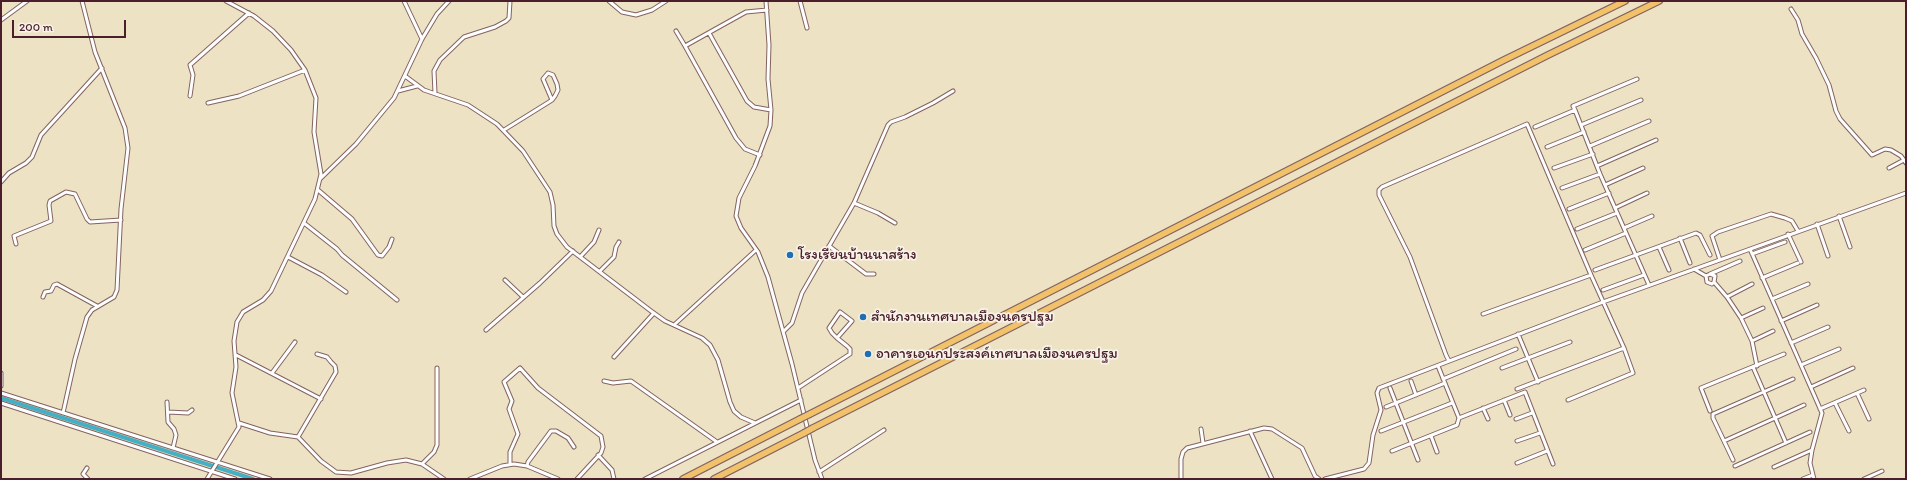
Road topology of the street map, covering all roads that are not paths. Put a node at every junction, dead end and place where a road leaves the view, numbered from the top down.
1 (27, 1) edge
2 (82, 1) edge
3 (226, 1) edge
4 (404, 1) edge
5 (449, 1) edge
6 (510, 1) edge
7 (609, 1) edge
8 (666, 1) edge
9 (766, 1) edge
10 (800, 1) edge
11 (1625, 1) edge
12 (1659, 1) edge
13 (767, 10) junction
14 (1791, 10) dead end
15 (249, 13) junction
16 (1, 20) edge
17 (808, 28) dead end
18 (676, 31) dead end
19 (709, 32) junction
20 (422, 39) junction
21 (684, 46) junction
22 (102, 68) junction
23 (305, 70) junction
24 (405, 76) junction
25 (1637, 79) dead end
26 (417, 86) junction
27 (398, 91) junction
28 (952, 91) dead end
29 (435, 93) junction
30 (190, 96) dead end
31 (552, 100) junction
32 (1641, 100) dead end
33 (208, 104) dead end
34 (771, 110) junction
35 (1575, 110) junction
36 (1649, 121) dead end
37 (1581, 125) junction
38 (1535, 127) dead end
39 (504, 130) junction
40 (1584, 132) junction
41 (1656, 140) dead end
42 (1590, 146) junction
43 (1547, 147) dead end
44 (1592, 154) junction
45 (760, 155) junction
46 (1905, 161) edge
47 (1597, 166) junction
48 (1554, 168) dead end
49 (1643, 168) dead end
50 (1888, 168) dead end
51 (1600, 174) junction
52 (320, 179) junction
53 (1, 182) edge
54 (1605, 185) junction
55 (1562, 188) dead end
56 (318, 190) junction
57 (1608, 193) junction
58 (1648, 193) dead end
59 (1906, 193) edge
60 (854, 202) junction
61 (1615, 208) junction
62 (1569, 209) dead end
63 (1617, 213) junction
64 (1652, 216) dead end
65 (1839, 216) junction
66 (121, 220) junction
67 (304, 223) junction
68 (895, 223) dead end
69 (1817, 224) junction
70 (1624, 228) junction
71 (1577, 229) dead end
72 (598, 230) dead end
73 (1798, 231) junction
74 (1626, 233) junction
75 (1788, 234) junction
76 (1680, 238) junction
77 (392, 239) dead end
78 (619, 242) dead end
79 (1785, 242) dead end
80 (16, 244) dead end
81 (829, 246) junction
82 (1659, 247) junction
83 (1850, 247) dead end
84 (1750, 249) junction
85 (756, 250) junction
86 (1585, 250) dead end
87 (573, 251) junction
88 (1752, 254) junction
89 (1635, 255) junction
90 (1710, 255) dead end
91 (581, 256) junction
92 (1828, 256) dead end
93 (288, 257) junction
94 (1720, 260) junction
95 (1740, 261) dead end
96 (1690, 263) dead end
97 (1694, 269) junction
98 (1595, 270) dead end
99 (1669, 270) dead end
100 (600, 272) junction
101 (874, 274) dead end
102 (1710, 274) junction
103 (1591, 275) junction
104 (1644, 275) junction
105 (1706, 276) junction
106 (1762, 278) junction
107 (505, 280) dead end
108 (1714, 282) junction
109 (1752, 284) dead end
110 (1808, 284) dead end
111 (1648, 285) junction
112 (1603, 290) dead end
113 (346, 292) dead end
114 (43, 297) dead end
115 (523, 297) junction
116 (1727, 297) junction
117 (1772, 299) junction
118 (397, 300) dead end
119 (1603, 302) junction
120 (1817, 305) dead end
121 (97, 306) junction
122 (1763, 308) dead end
123 (654, 314) junction
124 (1483, 314) dead end
125 (1741, 318) junction
126 (1782, 321) junction
127 (674, 325) junction
128 (1828, 327) dead end
129 (486, 330) dead end
130 (784, 331) junction
131 (1773, 332) dead end
132 (1518, 334) junction
133 (837, 338) junction
134 (1752, 341) junction
135 (295, 342) dead end
136 (1570, 342) dead end
137 (1791, 343) junction
138 (1624, 348) junction
139 (1516, 349) dead end
140 (1839, 349) dead end
141 (317, 354) dead end
142 (1784, 354) dead end
143 (236, 355) junction
144 (614, 357) dead end
145 (1528, 358) junction
146 (1450, 361) junction
147 (1801, 365) junction
148 (1438, 366) junction
149 (1755, 366) junction
150 (436, 368) dead end
151 (1502, 368) dead end
152 (1853, 368) dead end
153 (1, 373) edge
154 (272, 373) junction
155 (1443, 379) junction
156 (1793, 379) dead end
157 (604, 381) dead end
158 (1411, 381) dead end
159 (1538, 382) junction
160 (1445, 383) junction
161 (1, 386) edge
162 (1811, 387) junction
163 (798, 388) junction
164 (1390, 388) dead end
165 (1517, 390) dead end
166 (1864, 390) dead end
167 (1, 393) edge
168 (1764, 393) junction
169 (1857, 393) junction
170 (1416, 395) junction
171 (321, 399) junction
172 (801, 400) junction
173 (1504, 400) junction
174 (1568, 400) dead end
175 (168, 402) dead end
176 (1, 403) edge
177 (1396, 403) junction
178 (1452, 403) junction
179 (1835, 403) junction
180 (1804, 405) dead end
181 (1386, 407) dead end
182 (1483, 408) junction
183 (1820, 409) junction
184 (192, 410) dead end
185 (1710, 411) dead end
186 (168, 412) junction
187 (63, 413) junction
188 (1532, 413) junction
189 (1510, 415) dead end
190 (1459, 418) junction
191 (1775, 418) junction
192 (1488, 419) dead end
193 (1516, 419) dead end
194 (1869, 420) dead end
195 (239, 423) junction
196 (755, 423) junction
197 (1404, 423) junction
198 (1201, 429) dead end
199 (884, 430) dead end
200 (1250, 431) junction
201 (1381, 431) dead end
202 (1849, 431) dead end
203 (1540, 432) junction
204 (1810, 432) dead end
205 (1431, 436) junction
206 (298, 437) junction
207 (1517, 441) dead end
208 (1724, 441) junction
209 (717, 442) junction
210 (1204, 443) junction
211 (1412, 443) junction
212 (1786, 443) junction
213 (574, 447) dead end
214 (173, 448) junction
215 (1812, 450) junction
216 (1392, 451) dead end
217 (1547, 451) junction
218 (1437, 452) dead end
219 (598, 455) junction
220 (1418, 460) dead end
221 (1733, 460) dead end
222 (217, 462) junction
223 (1517, 463) dead end
224 (422, 464) junction
225 (510, 464) junction
226 (1553, 464) dead end
227 (527, 466) junction
228 (1735, 466) dead end
229 (1774, 467) dead end
230 (87, 468) dead end
231 (1882, 471) dead end
232 (212, 472) junction
233 (819, 472) junction
234 (1813, 475) junction
235 (208, 478) edge
236 (88, 479) edge
237 (235, 479) edge
238 (270, 479) edge
239 (444, 479) edge
240 (470, 479) edge
241 (558, 479) edge
242 (577, 479) edge
243 (614, 479) edge
244 (645, 479) edge
245 (683, 479) edge
246 (714, 479) edge
247 (822, 479) edge
248 (1182, 479) edge
249 (1272, 479) edge
250 (1319, 479) edge
251 (1325, 479) edge
252 (1803, 479) edge
253 (1814, 479) edge
254 (1864, 479) edge

1 - 16 street
2 - 22 street
3 - 15 street
4 - 20 street
5 - 20 street
6 - 29 street
7 - 8 street
9 - 13 street
10 - 17 street
11 - 245 highway, bridge
12 - 246 highway, bridge
13 - 19 street
13 - 34 street
14 - 46 street
15 - 23 street
15 - 30 street
18 - 21 street
19 - 21 street
19 - 34 street
20 - 24 street
21 - 45 street
22 - 53 street
22 - 66 street
23 - 33 street
23 - 52 street
24 - 26 street
24 - 27 street
25 - 35 street
26 - 27 street
26 - 29 street
27 - 52 street
28 - 60 street
29 - 39 street
31 - 31 street
31 - 39 street
32 - 37 street
34 - 45 street
35 - 37 street
35 - 38 street
36 - 42 street
37 - 40 street
39 - 87 street
40 - 42 street
40 - 43 street
41 - 47 street
42 - 44 street
44 - 47 street
44 - 48 street
45 - 85 street
46 - 50 street
47 - 51 street
49 - 54 street
51 - 54 street
51 - 55 street
52 - 56 street
54 - 57 street
56 - 67 street
56 - 77 street
57 - 61 street
57 - 62 street
58 - 61 street
59 - 65 street
60 - 68 street
60 - 81 street
61 - 63 street
63 - 70 street
63 - 71 street
64 - 70 street
65 - 69 street
65 - 83 street
66 - 80 street
66 - 121 street
67 - 93 street
67 - 118 street
69 - 73 street
69 - 92 street
70 - 74 street
72 - 91 street
73 - 75 street
73 - 94 street
74 - 86 street
74 - 89 street
75 - 84 street
75 - 106 street
76 - 82 street
76 - 90 street
76 - 96 street
78 - 100 street
79 - 88 street
81 - 101 street
81 - 130 street
82 - 89 street
82 - 99 street
84 - 88 street
84 - 94 street
85 - 127 street
85 - 130 street
87 - 91 street
87 - 115 street
88 - 106 street
89 - 98 street
89 - 104 street
91 - 100 street
93 - 113 street
93 - 143 street
94 - 97 street
95 - 102 street
97 - 105 street
97 - 111 street
100 - 123 street
102 - 105 street
102 - 108 street
103 - 119 street
103 - 124 street
103 - 146 street
104 - 111 street
104 - 112 street
105 - 108 street
106 - 117 street
107 - 115 street
108 - 116 street
109 - 116 street
110 - 117 street
111 - 119 street
114 - 121 street
115 - 129 street
116 - 125 street
117 - 126 street
119 - 132 street
119 - 138 street
120 - 126 street
121 - 187 street
122 - 125 street
123 - 127 street
123 - 144 street
125 - 134 street
126 - 137 street
127 - 196 street
128 - 137 street
130 - 163 street
131 - 134 street
132 - 145 street
132 - 146 street
133 - 133 street
133 - 163 street
134 - 149 street
135 - 154 street
136 - 145 street
137 - 147 street
138 - 159 street
138 - 174 street
139 - 155 street
140 - 147 street
141 - 171 street
142 - 149 street
143 - 154 street
143 - 195 street
145 - 151 street
145 - 159 street
146 - 148 street
147 - 162 street
148 - 155 street
148 - 251 street
149 - 168 street
149 - 185 street
150 - 224 street
152 - 162 street
153 - 161 street
154 - 171 street
155 - 160 street
156 - 168 street
157 - 209 street
158 - 170 street
159 - 165 street
160 - 170 street
160 - 178 street
162 - 183 street
163 - 172 street
164 - 177 street
166 - 169 street
167 - 187 street
168 - 191 street
168 - 208 street
169 - 179 street
169 - 194 street
170 - 177 street
171 - 206 street
172 - 196 street
172 - 233 street
173 - 182 street
173 - 188 street
173 - 189 street
175 - 186 street
176 - 232 street
177 - 181 street
177 - 197 street
178 - 190 street
178 - 197 street
179 - 183 street
179 - 202 street
180 - 191 street
182 - 190 street
182 - 192 street
183 - 215 street
184 - 186 street
186 - 214 street
187 - 214 street
188 - 193 street
188 - 203 street
190 - 205 street
191 - 208 street
191 - 212 street
195 - 206 street
195 - 222 street
196 - 209 street
197 - 201 street
197 - 211 street
198 - 210 street
199 - 233 street
200 - 210 street
200 - 249 street
200 - 250 street
203 - 207 street
203 - 217 street
204 - 212 street
205 - 211 street
205 - 218 street
206 - 224 street
208 - 221 street
209 - 244 street
210 - 248 street
211 - 216 street
211 - 220 street
212 - 228 street
213 - 227 street
214 - 222 street
215 - 229 street
215 - 234 street
217 - 223 street
217 - 226 street
219 - 225 street
219 - 242 street
219 - 243 street
222 - 232 street
222 - 238 street
224 - 239 street
225 - 227 street
225 - 240 street
227 - 241 street
230 - 236 street
231 - 254 street
232 - 235 street
232 - 237 street
233 - 247 street
234 - 252 street
234 - 253 street

